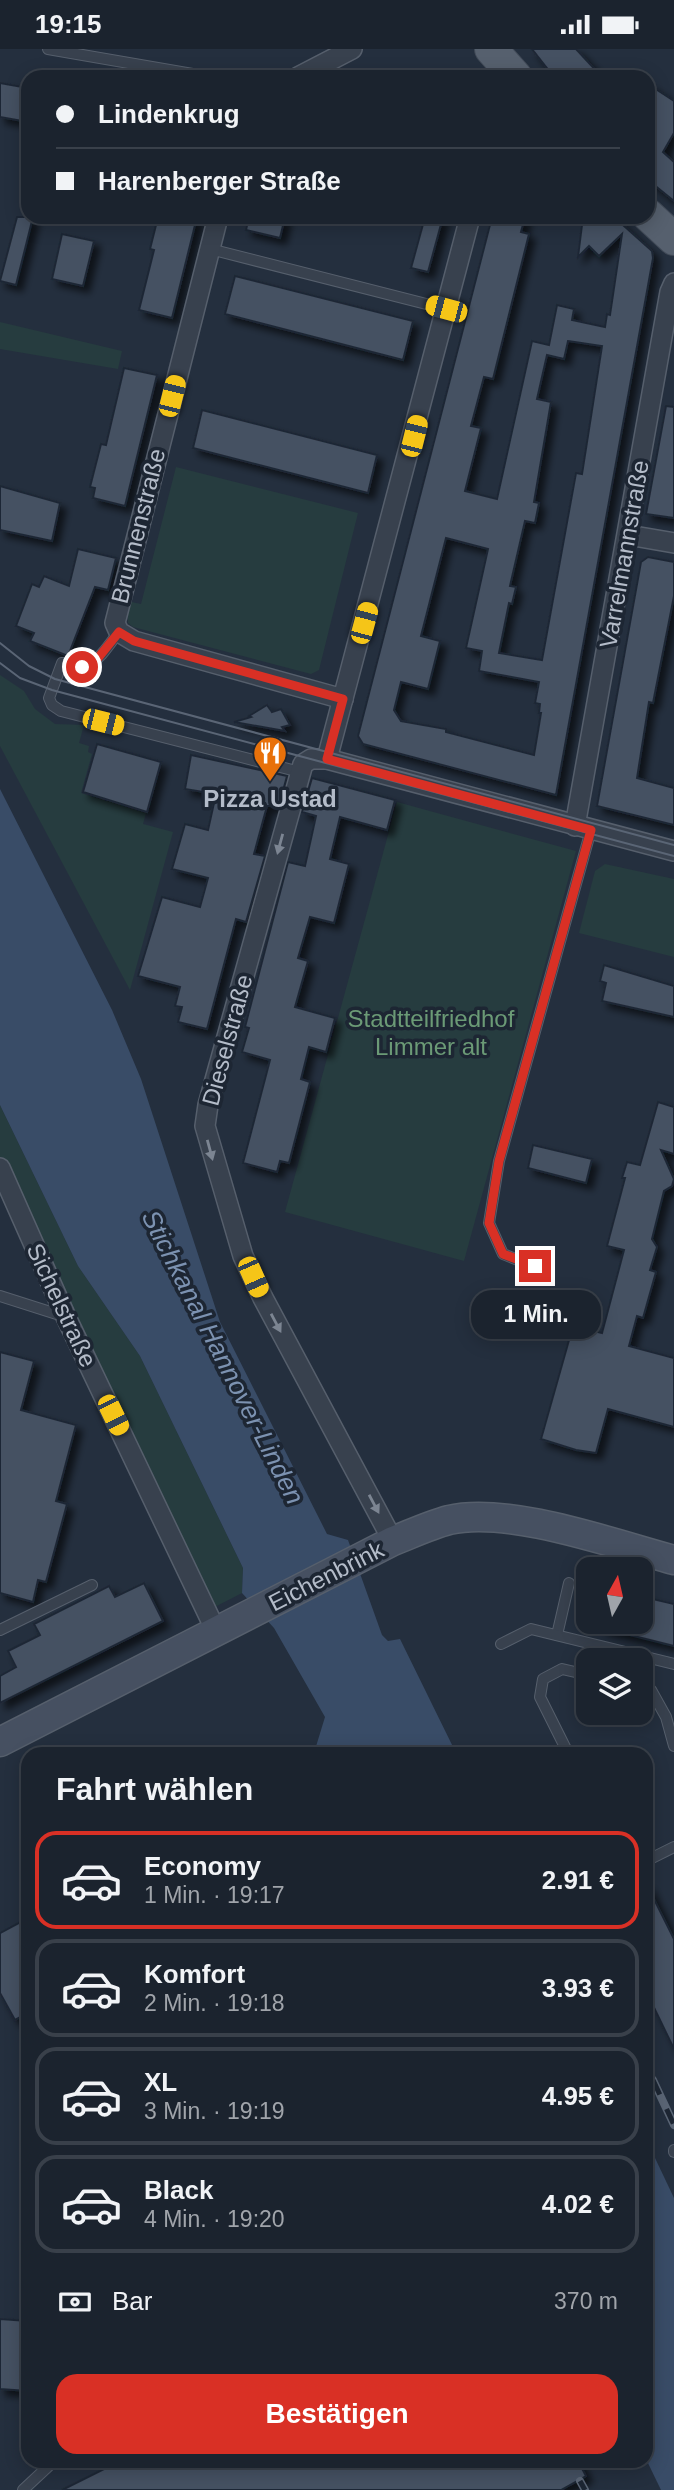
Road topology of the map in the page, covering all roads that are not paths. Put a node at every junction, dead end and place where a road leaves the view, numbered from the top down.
1 (48, 49) edge
2 (352, 49) edge
3 (491, 49) edge
4 (170, 70) edge
5 (312, 70) edge
6 (510, 70) edge
7 (655, 221) edge
8 (216, 224) edge
9 (468, 224) edge
10 (674, 239) edge
11 (210, 249) junction
12 (674, 283) edge
13 (446, 309) junction
14 (628, 535) junction
15 (674, 543) edge
16 (119, 632) junction
17 (343, 699) junction
18 (313, 763) junction
19 (583, 828) junction
20 (674, 851) edge
21 (0, 1168) edge
22 (535, 1266) dead end
23 (0, 1297) edge
24 (66, 1317) junction
25 (394, 1541) junction
26 (674, 1560) edge
27 (569, 1583) dead end
28 (92, 1585) dead end
29 (0, 1630) edge
30 (216, 1631) junction
31 (557, 1635) junction
32 (501, 1644) dead end
33 (674, 1664) edge
34 (576, 1672) edge
35 (653, 1694) edge
36 (0, 1742) edge
37 (674, 1746) edge
38 (565, 1747) edge
39 (674, 1847) edge
40 (653, 1858) edge
41 (47, 2468) edge
42 (23, 2490) edge

1 - 4 lane
2 - 5 street
3 - 6 main road
7 - 10 main road
8 - 11 street, Brunnenstraße
9 - 13 street, Dieselstraße
11 - 13 lane
11 - 16 street, Brunnenstraße
12 - 14 street, Varrelmannstraße
13 - 17 street, Dieselstraße
14 - 15 street
14 - 19 street, Varrelmannstraße
16 - 17 street
16 - 18 lane
17 - 18 street, Dieselstraße
18 - 19 street
18 -> 25 street, Dieselstraße
19 - 20 street
19 - 22 lane
21 - 24 street, Sichelstraße
23 - 24 lane
24 - 30 street, Sichelstraße
25 - 26 main road, Eichenbrink
25 - 30 main road, Eichenbrink
27 - 31 lane
28 - 29 lane
30 - 36 main road, Eichenbrink
31 - 32 lane
31 - 33 lane
34 - 38 lane
35 - 37 lane
39 - 40 lane
41 - 42 lane

